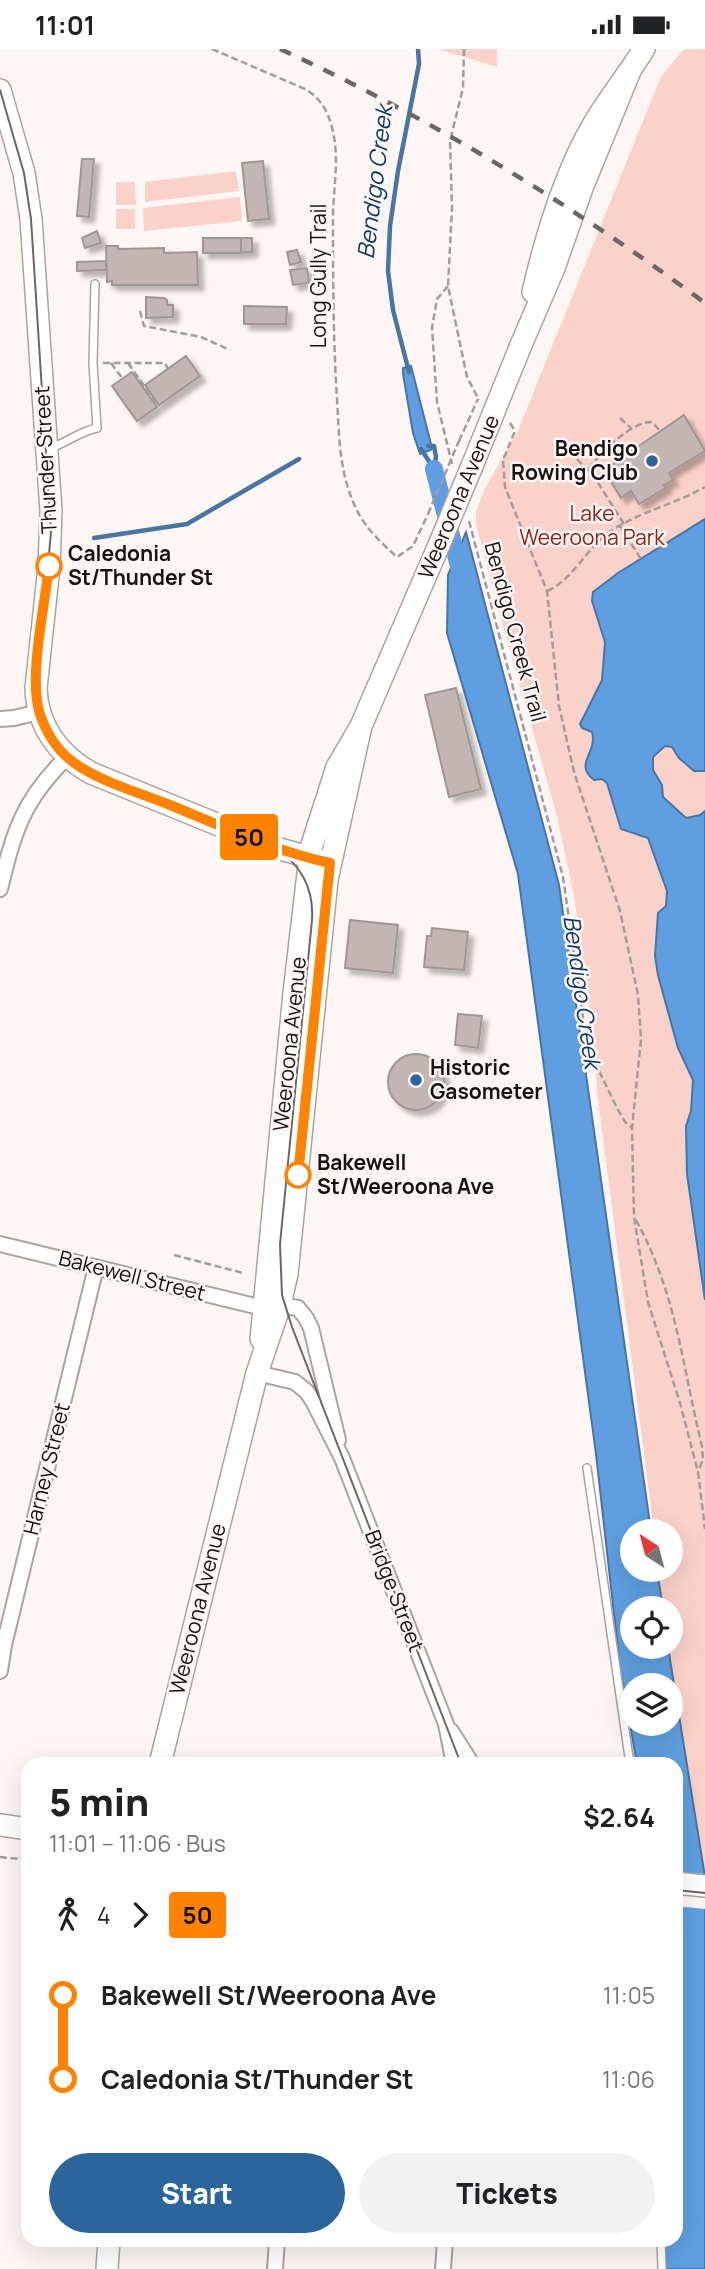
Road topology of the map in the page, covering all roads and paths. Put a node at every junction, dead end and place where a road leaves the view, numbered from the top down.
1 (212, 49) edge
2 (464, 49) edge
3 (644, 49) edge
4 (0, 90) edge
5 (95, 284) dead end
6 (448, 286) junction
7 (140, 311) dead end
8 (230, 350) dead end
9 (93, 363) junction
10 (111, 363) junction
11 (128, 363) junction
12 (168, 369) dead end
13 (122, 379) dead end
14 (158, 405) dead end
15 (495, 411) junction
16 (620, 418) dead end
17 (631, 428) junction
18 (661, 432) dead end
19 (47, 450) junction
20 (577, 459) dead end
21 (589, 469) junction
22 (464, 471) junction
23 (705, 487) edge
24 (467, 514) dead end
25 (622, 525) junction
26 (641, 559) dead end
27 (547, 591) junction
28 (39, 712) junction
29 (0, 719) edge
30 (67, 757) junction
31 (320, 861) junction
32 (0, 889) edge
33 (632, 1128) junction
34 (634, 1217) junction
35 (0, 1244) edge
36 (174, 1255) dead end
37 (96, 1267) junction
38 (243, 1273) dead end
39 (272, 1306) junction
40 (257, 1373) junction
41 (342, 1458) junction
42 (587, 1468) dead end
43 (698, 1472) junction
44 (705, 1529) edge
45 (0, 1671) edge
46 (446, 1724) junction
47 (162, 1757) edge
48 (453, 1757) edge
49 (467, 1757) edge
50 (630, 1757) edge
51 (0, 1825) edge
52 (21, 1827) edge
53 (0, 1857) edge
54 (21, 1859) edge
55 (683, 1884) edge
56 (705, 1886) edge
57 (683, 1897) edge
58 (705, 1899) edge
59 (109, 2247) edge
60 (277, 2247) edge
61 (445, 2247) edge
62 (661, 2247) edge
63 (107, 2269) edge
64 (275, 2269) edge
65 (443, 2269) edge
66 (662, 2269) edge

1 - 6 path, Long Gully Trail, bridge
2 - 6 path
3 - 15 main road, Weeroona Avenue
4 - 19 main road, Thunder Street
5 - 9 lane
6 - 22 path
7 - 8 path
9 - 10 path
9 - 19 lane
10 - 11 path
10 - 13 path
11 - 12 path
11 - 14 path
15 - 22 main road, Weeroona Avenue
15 - 27 path
16 - 17 path
17 - 18 path
17 - 21 path
19 - 28 main road, Thunder Street
20 - 21 path
21 - 25 path
22 - 31 main road, Weeroona Avenue, bridge
23 - 25 path
24 - 33 path, Bendigo Creek Trail
25 - 26 path
25 - 27 path
27 - 33 path
28 - 29 street
28 - 30 main road, Thunder Street
30 - 31 main road
30 - 32 street
31 - 39 main road, Weeroona Avenue
33 - 34 path
34 - 43 path
34 - 43 path
35 - 37 street, Bakewell Street
36 - 38 path
37 - 39 street, Bakewell Street
37 - 45 street, Harney Street
39 - 40 main road, Weeroona Avenue
39 - 41 street, Bridge Street
40 - 41 street, Bridge Street
40 - 47 main road, Weeroona Avenue
41 - 46 street, Bridge Street
42 - 50 lane
43 - 44 path
46 - 48 street, Bridge Street
46 - 49 street, Bridge Street
51 - 52 main road
53 - 54 path
55 - 56 main road
57 - 58 main road
59 - 63 main road
60 - 64 street
61 - 65 street
62 - 66 lane

